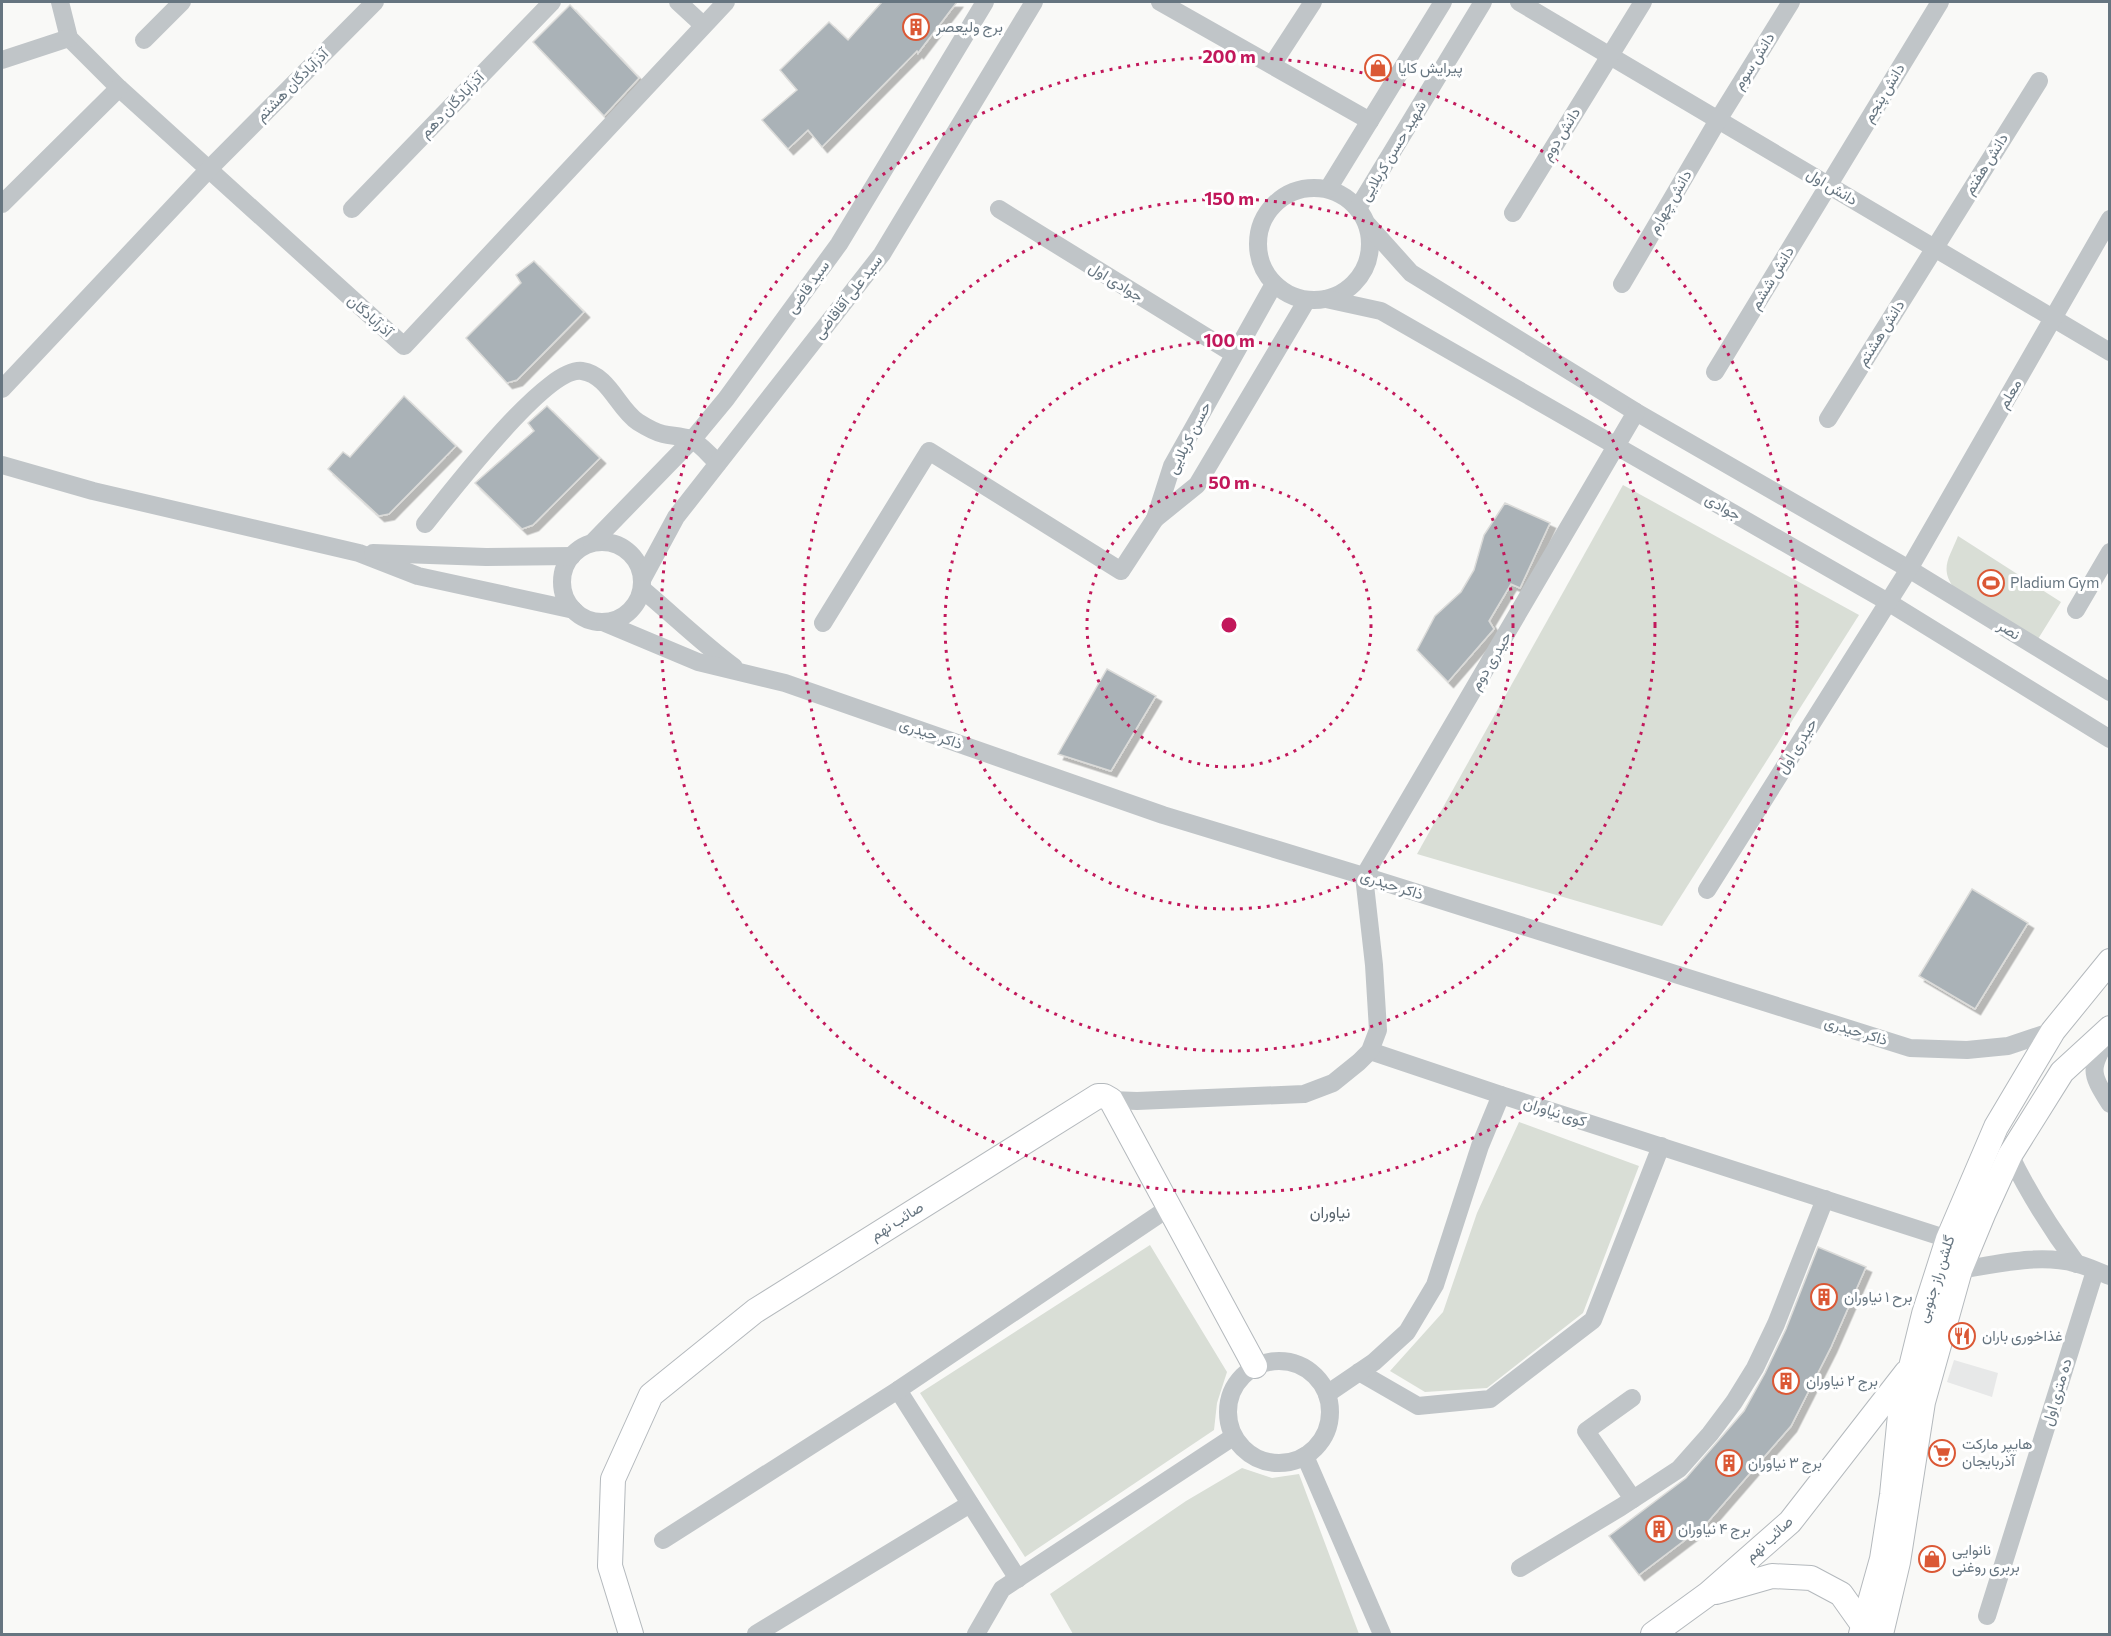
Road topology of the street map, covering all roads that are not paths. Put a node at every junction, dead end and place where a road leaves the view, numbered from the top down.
1 (60, 2) edge
2 (182, 2) edge
3 (375, 2) edge
4 (552, 2) edge
5 (678, 2) edge
6 (726, 2) edge
7 (985, 2) edge
8 (1034, 2) edge
9 (1163, 2) edge
10 (1313, 2) edge
11 (1443, 2) edge
12 (1483, 2) edge
13 (1519, 2) edge
14 (1643, 2) edge
15 (1791, 2) edge
16 (1940, 2) edge
17 (703, 25) junction
18 (69, 38) junction
19 (144, 40) dead end
20 (1610, 56) junction
21 (2, 60) edge
22 (1272, 65) junction
23 (2039, 81) dead end
24 (119, 88) junction
25 (1718, 120) junction
26 (1370, 121) junction
27 (209, 169) junction
28 (1828, 185) junction
29 (1328, 189) junction
30 (2, 204) edge
31 (1358, 208) junction
32 (352, 209) dead end
33 (999, 209) dead end
34 (1513, 213) dead end
35 (2109, 219) edge
36 (1368, 225) junction
37 (1934, 248) junction
38 (1274, 284) junction
39 (1622, 284) dead end
40 (1326, 299) junction
41 (1307, 300) junction
42 (2053, 319) junction
43 (2109, 351) edge
44 (1234, 354) junction
45 (1715, 372) dead end
46 (2, 389) edge
47 (1636, 412) junction
48 (1828, 419) dead end
49 (692, 440) junction
50 (1617, 446) junction
51 (718, 462) junction
52 (2, 465) edge
53 (1155, 519) junction
54 (425, 525) dead end
55 (592, 543) junction
56 (2109, 552) edge
57 (359, 553) junction
58 (572, 556) junction
59 (1909, 569) junction
60 (642, 584) junction
61 (1888, 602) junction
62 (574, 610) junction
63 (2076, 610) dead end
64 (605, 623) junction
65 (824, 623) dead end
66 (738, 670) junction
67 (2109, 692) edge
68 (2109, 739) edge
69 (1364, 876) junction
70 (1707, 890) dead end
71 (2109, 961) edge
72 (2109, 1028) edge
73 (2053, 1031) junction
74 (2109, 1034) edge
75 (1370, 1051) junction
76 (1501, 1095) junction
77 (1111, 1100) junction
78 (2109, 1104) edge
79 (1660, 1146) junction
80 (2010, 1155) junction
81 (1825, 1199) junction
82 (1170, 1207) junction
83 (1948, 1239) junction
84 (2077, 1264) junction
85 (1960, 1270) junction
86 (2102, 1273) edge
87 (1255, 1366) junction
88 (1911, 1367) junction
89 (1359, 1372) junction
90 (898, 1390) junction
91 (1328, 1394) junction
92 (1632, 1398) dead end
93 (1233, 1437) junction
94 (1305, 1456) junction
95 (1634, 1499) junction
96 (970, 1504) junction
97 (663, 1540) dead end
98 (1520, 1568) dead end
99 (1018, 1579) junction
100 (1708, 1594) junction
101 (1987, 1616) dead end
102 (1875, 1632) edge
103 (631, 1635) edge
104 (756, 1635) edge
105 (976, 1635) edge
106 (1382, 1635) edge
107 (1653, 1635) edge
108 (1672, 1635) edge

1 - 18 street
2 - 19 street
3 - 27 street, آذرآبادگان هشتم
4 - 32 street, آذرآبادگان دهم
5 - 17 street
6 - 17 street, آذرآبادگان
7 - 49 street, سید قاضی
8 - 51 street, سید علی آقاقاضی
9 - 22 street
10 - 22 street
11 - 26 street
12 - 31 street, شهید حسن کربلایی
13 - 20 street, دانش اول
14 - 20 street
15 - 25 street, دانش سوم
16 - 28 street, دانش پنجم
17 - 27 street, آذرآبادگان
18 - 21 street
18 - 24 street, آذرآبادگان
20 - 25 street, دانش اول
20 - 34 street, دانش دوم
22 - 26 street
23 - 37 street, دانش هفتم
24 - 27 street, آذرآبادگان
24 - 30 street
25 - 28 street, دانش اول
25 - 39 street, دانش چهارم
26 - 29 street
27 - 46 street, آذرآبادگان هشتم
28 - 37 street, دانش اول
28 - 45 street, دانش ششم
29 - 31 street
29 - 38 street
31 - 36 street
33 - 44 street, جوادی اول
35 - 42 street, معلم
36 - 40 street
36 - 47 street
37 - 42 street, دانش اول
37 - 48 street, دانش هشتم
38 - 41 street
38 - 44 street, حسن کربلایی
40 - 41 street
40 - 50 street, جوادی
41 - 53 street, حسن کربلایی
42 - 43 street
42 - 59 street, معلم
44 - 53 street, حسن کربلایی
47 - 50 street, حیدری دوم
47 - 59 street
49 - 51 street
49 - 54 street
49 - 55 street, سید قاضی
50 - 61 street, جوادی
50 - 69 street, حیدری دوم
51 - 60 street, سید علی آقاقاضی
52 - 57 street
53 - 65 street
55 - 58 street
55 - 60 street
56 - 63 street
57 - 58 street
57 - 62 street
58 - 62 street
59 - 61 street, معلم
59 - 67 street, نصر
60 - 64 street
60 - 66 street
61 - 68 street, جوادی
61 - 70 street, حیدری اول
62 - 64 street
64 - 66 street, ذاکر حیدری
66 - 69 street, ذاکر حیدری
69 - 73 street, ذاکر حیدری
69 - 75 street
71 - 73 main road, گلشن راز جنوبی
72 - 80 main road, گلشن راز جنوبی
73 - 83 main road, گلشن راز جنوبی
74 - 78 street
75 - 76 street, کوی نیاوران
75 - 77 street
76 - 79 street, کوی نیاوران
76 - 89 street
77 - 82 main road
77 - 103 main road, صائب نهم
79 - 81 street, کوی نیاوران
79 - 89 street
80 - 84 street
80 - 85 main road, گلشن راز جنوبی
81 - 83 street, کوی نیاوران
81 - 95 street
82 - 87 main road
82 - 90 street
83 - 88 main road, گلشن راز جنوبی
84 - 85 street
84 - 86 street
85 - 102 main road, گلشن راز جنوبی
86 - 101 street, ده متری اول
87 - 91 street
87 - 93 street
88 - 100 main road, صائب نهم
88 - 102 main road, گلشن راز جنوبی
89 - 91 street
90 - 96 street
90 - 97 street
91 - 94 street
92 - 95 street
93 - 94 street
93 - 99 street
94 - 106 street
95 - 98 street
96 - 99 street
96 - 104 street
99 - 105 street
100 - 102 main road
100 - 107 main road, صائب نهم
100 - 108 street

